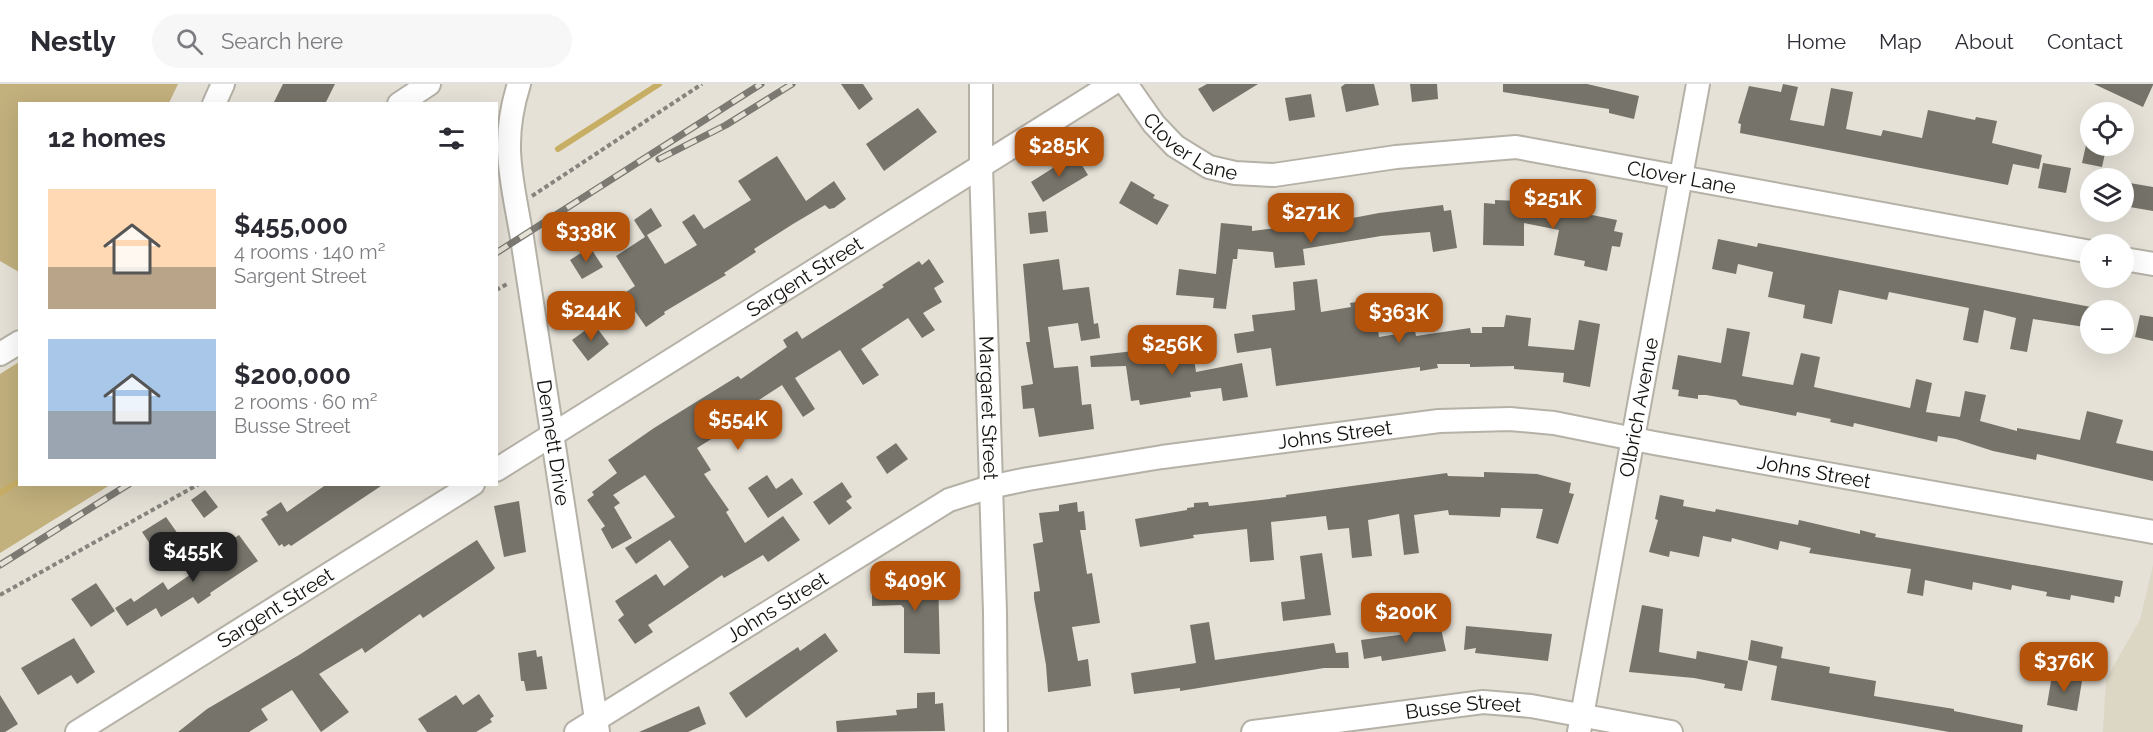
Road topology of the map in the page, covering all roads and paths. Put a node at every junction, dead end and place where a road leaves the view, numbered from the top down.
1 (223, 84) edge
2 (429, 84) edge
3 (519, 84) edge
4 (702, 84) edge
5 (981, 84) edge
6 (1112, 84) edge
7 (1126, 84) edge
8 (1698, 84) edge
9 (214, 102) edge
10 (402, 102) edge
11 (981, 166) junction
12 (1681, 178) junction
13 (535, 195) dead end
14 (2080, 250) edge
15 (2134, 261) edge
16 (2153, 264) edge
17 (503, 286) dead end
18 (498, 289) edge
19 (18, 343) edge
20 (0, 354) edge
21 (551, 436) junction
22 (1633, 439) junction
23 (498, 469) edge
24 (195, 486) edge
25 (470, 486) edge
26 (990, 486) junction
27 (2153, 532) edge
28 (0, 595) edge
29 (1580, 724) edge
30 (597, 726) edge
31 (77, 732) edge
32 (576, 732) edge
33 (996, 732) edge
34 (1253, 732) edge
35 (1671, 732) edge

1 - 9 street
2 - 10 street
3 - 21 street, Dennett Drive
4 - 13 path
5 - 11 street, Margaret Street
6 - 11 street, Sargent Street
7 - 12 street, Clover Lane
8 - 12 street, Olbrich Avenue
11 - 21 street, Sargent Street
11 - 26 street, Margaret Street
12 - 14 street, Clover Lane
12 - 22 street, Olbrich Avenue
15 - 16 street
17 - 18 path
19 - 20 street
21 - 23 street, Sargent Street
21 - 30 street, Dennett Drive
22 - 26 street, Johns Street
22 - 27 street, Johns Street
22 - 29 street, Olbrich Avenue
24 - 28 path
25 - 31 street, Sargent Street
26 - 30 street, Johns Street
26 - 33 street, Margaret Street
29 - 34 street, Busse Street
29 - 35 street, Busse Street
30 - 32 street, Johns Street

